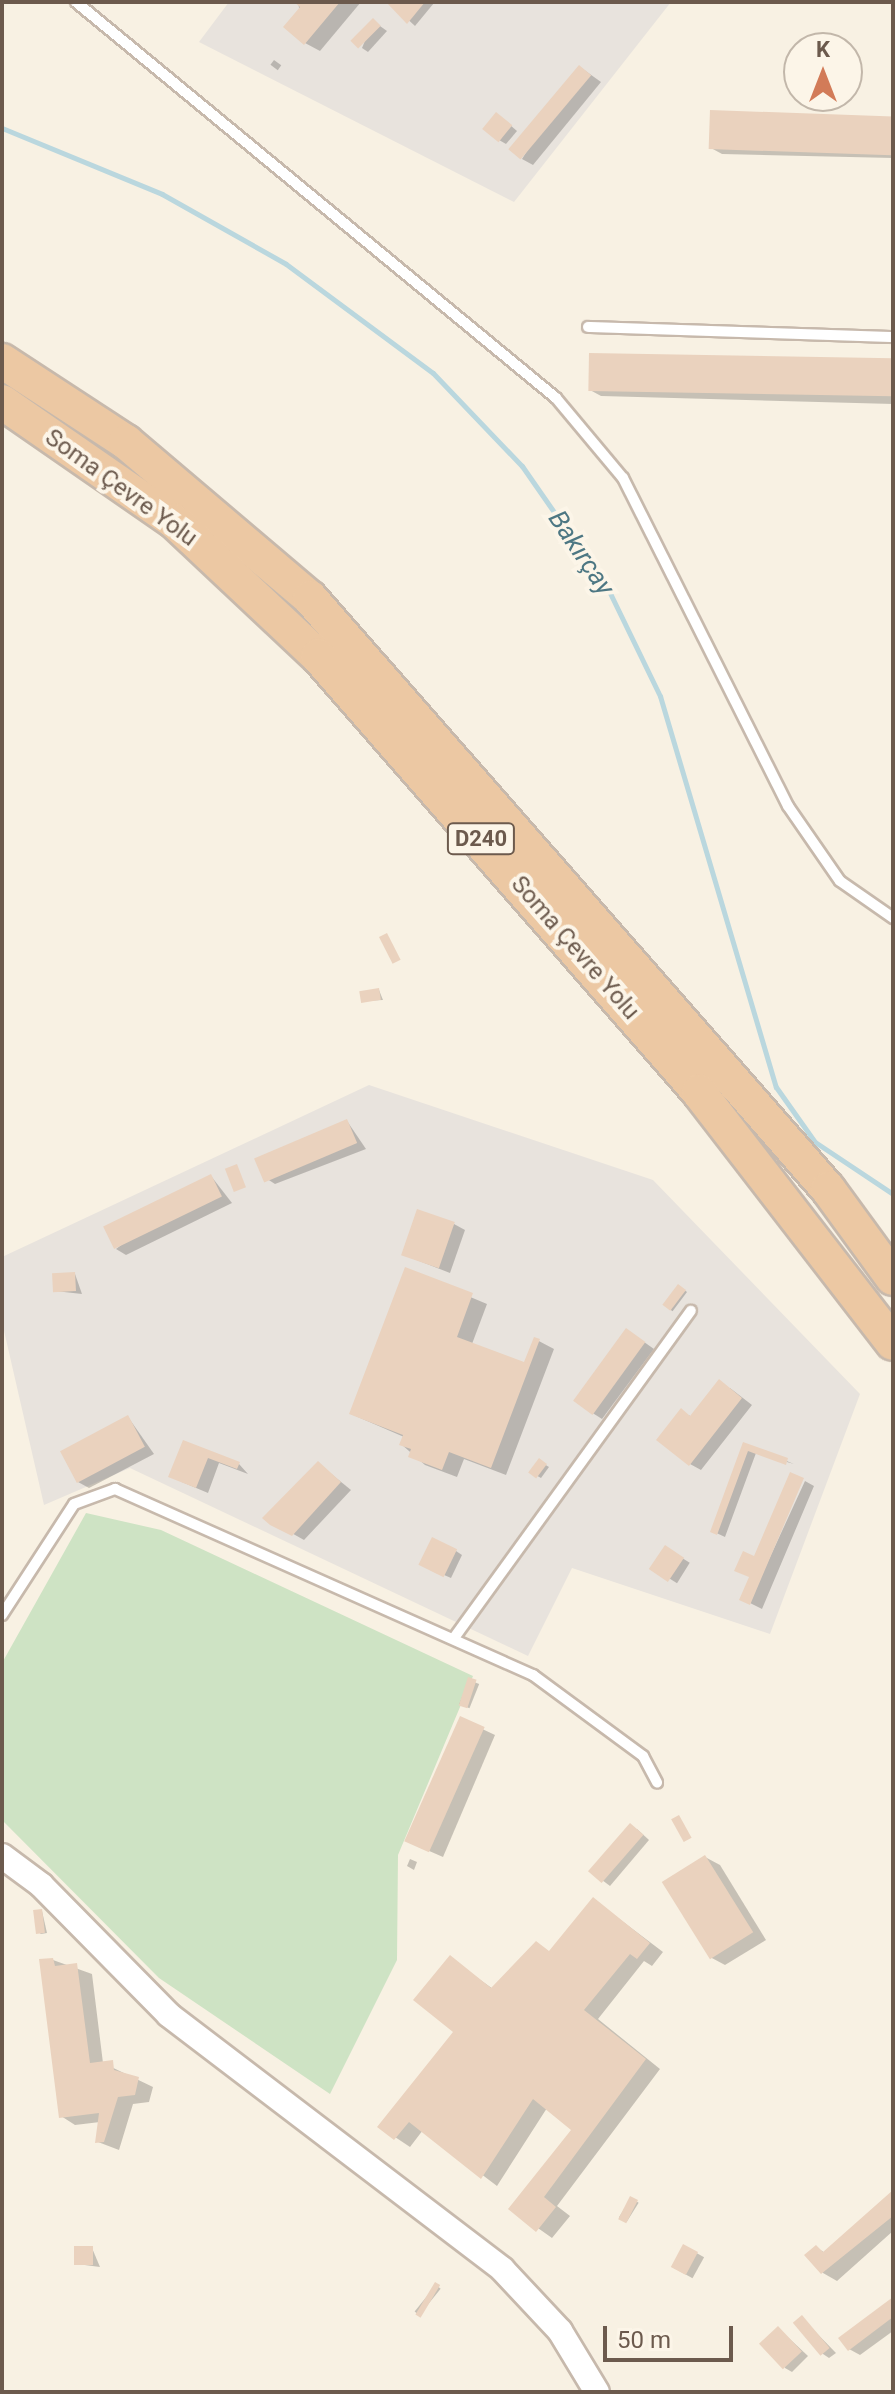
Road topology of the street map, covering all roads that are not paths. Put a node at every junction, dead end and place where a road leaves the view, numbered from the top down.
1 (76, 2) edge
2 (588, 327) dead end
3 (893, 337) edge
4 (2, 361) edge
5 (2, 402) edge
6 (893, 918) edge
7 (893, 1278) edge
8 (691, 1311) dead end
9 (893, 1343) edge
10 (2, 1615) edge
11 (454, 1638) junction
12 (657, 1782) dead end
13 (2, 1856) edge
14 (597, 2392) edge

1 - 6 lane
2 - 3 lane
4 - 7 highway, Soma Çevre Yolu / D240
5 - 9 highway, Soma Çevre Yolu / D240
8 - 11 lane
10 - 11 lane
11 - 12 lane
13 - 14 street

